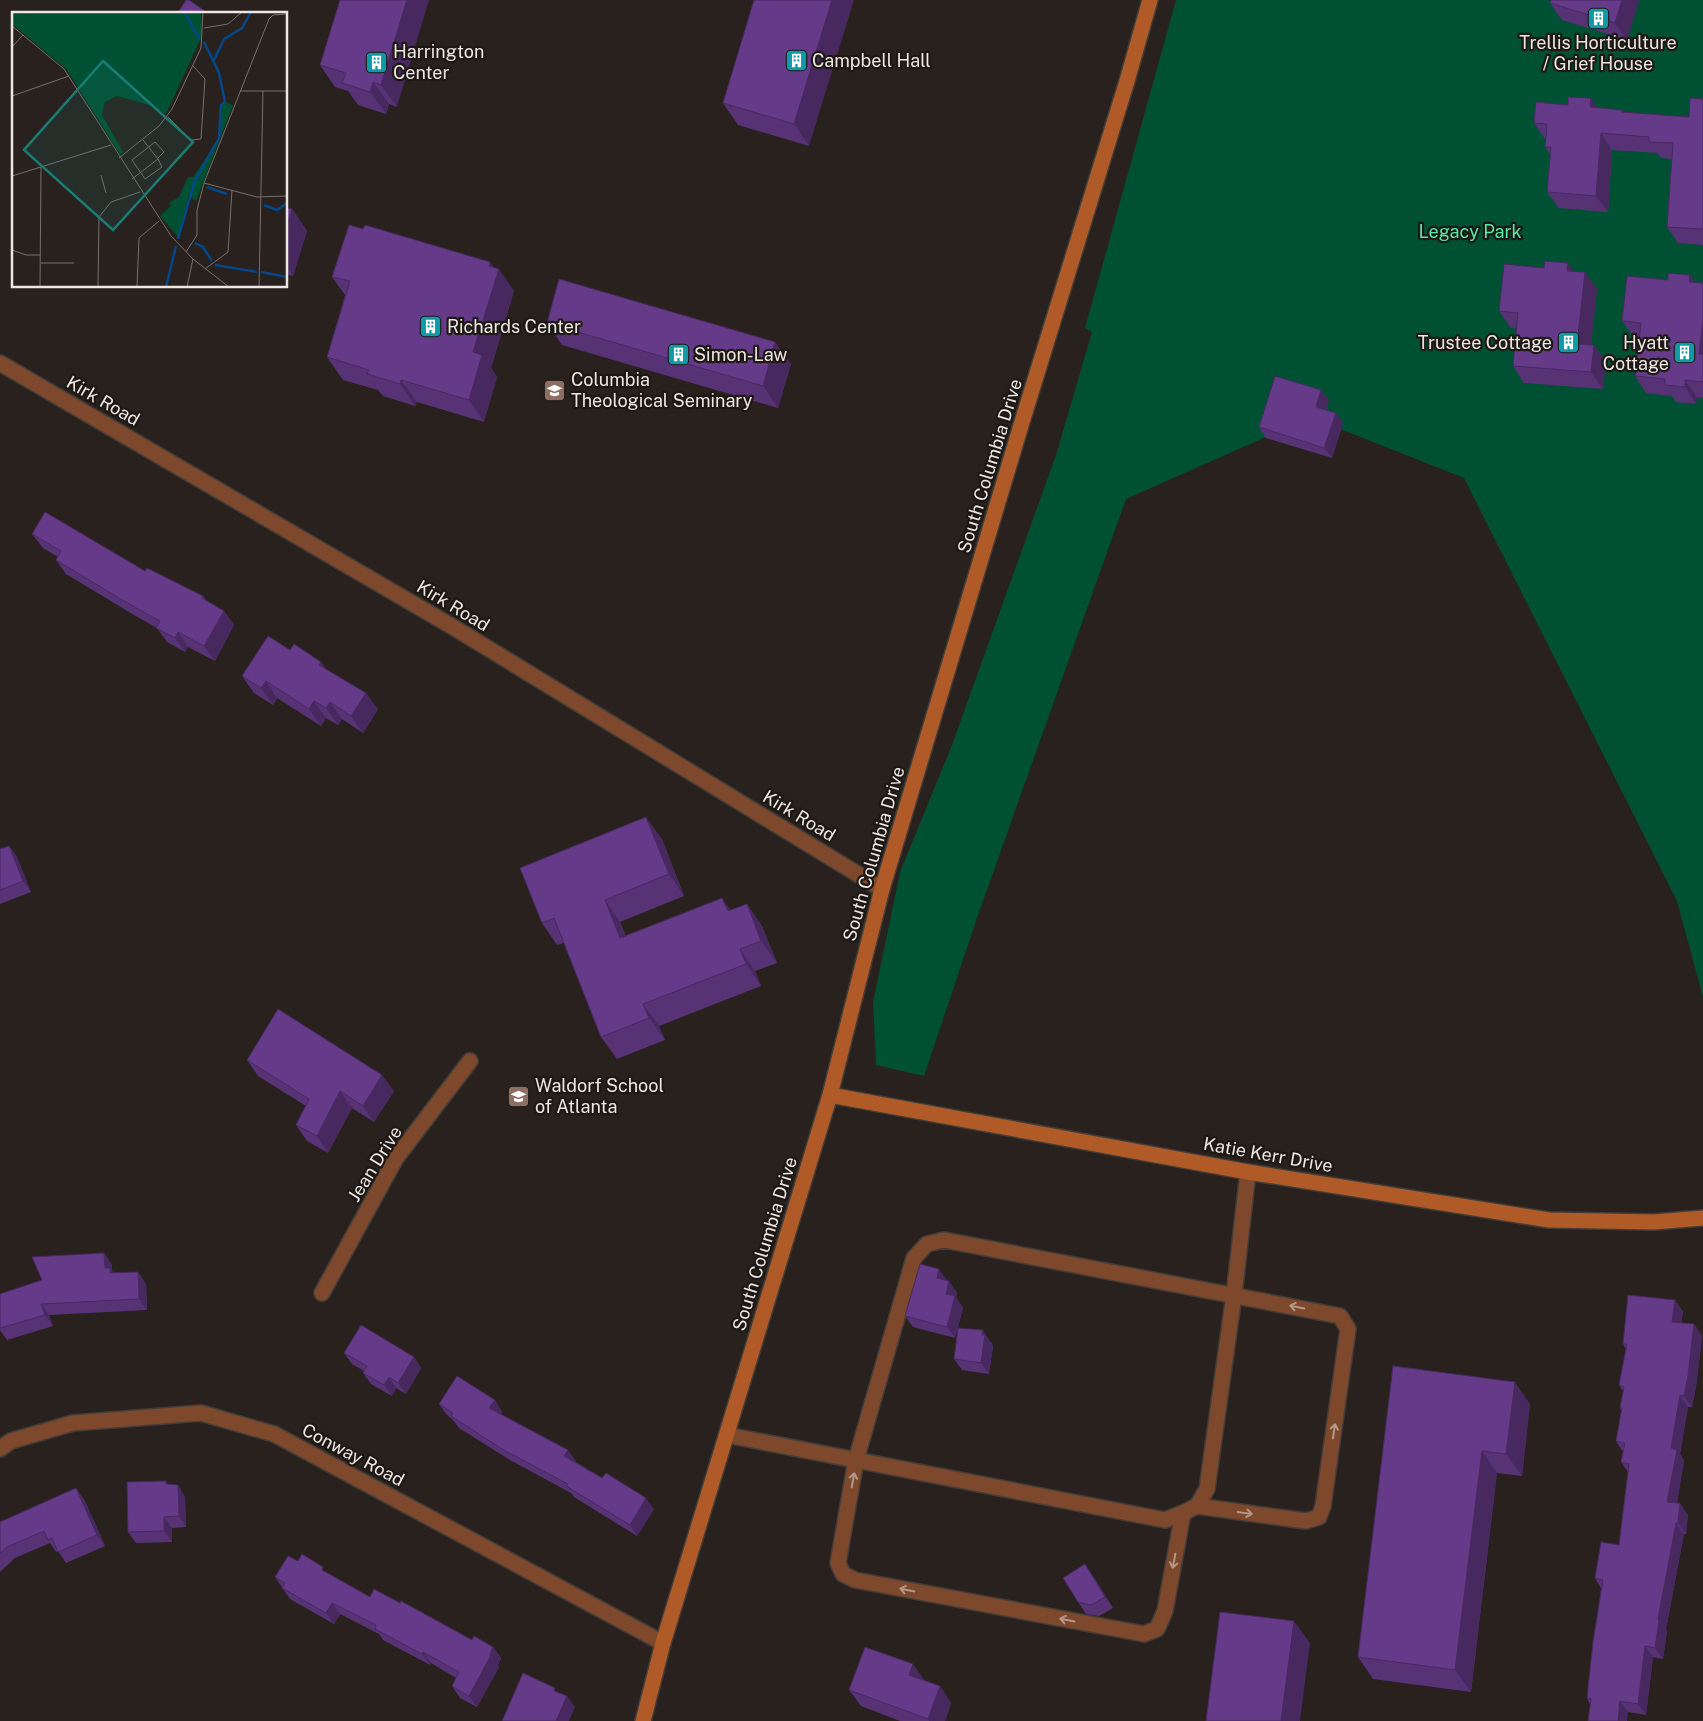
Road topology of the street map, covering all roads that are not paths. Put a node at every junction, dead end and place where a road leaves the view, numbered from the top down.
1 (1150, 0) edge
2 (0, 363) edge
3 (882, 889) junction
4 (470, 1061) dead end
5 (830, 1095) junction
6 (1248, 1172) junction
7 (1703, 1218) edge
8 (322, 1293) dead end
9 (1234, 1295) junction
10 (727, 1435) junction
11 (0, 1448) edge
12 (856, 1460) junction
13 (1190, 1510) junction
14 (663, 1643) junction
15 (643, 1721) edge

1 - 3 main road, South Columbia Drive
2 - 3 street, Kirk Road
3 - 5 main road, South Columbia Drive
4 - 8 street, Jean Drive
5 - 6 main road, Katie Kerr Drive
5 - 10 main road, South Columbia Drive
6 - 7 main road, Katie Kerr Drive
6 - 9 street
9 - 12 street
9 - 13 street
13 -> 9 street
10 - 12 street
10 - 14 main road, South Columbia Drive
11 - 14 street, Conway Road
12 - 13 street
13 -> 12 street
14 - 15 main road, South Columbia Drive

